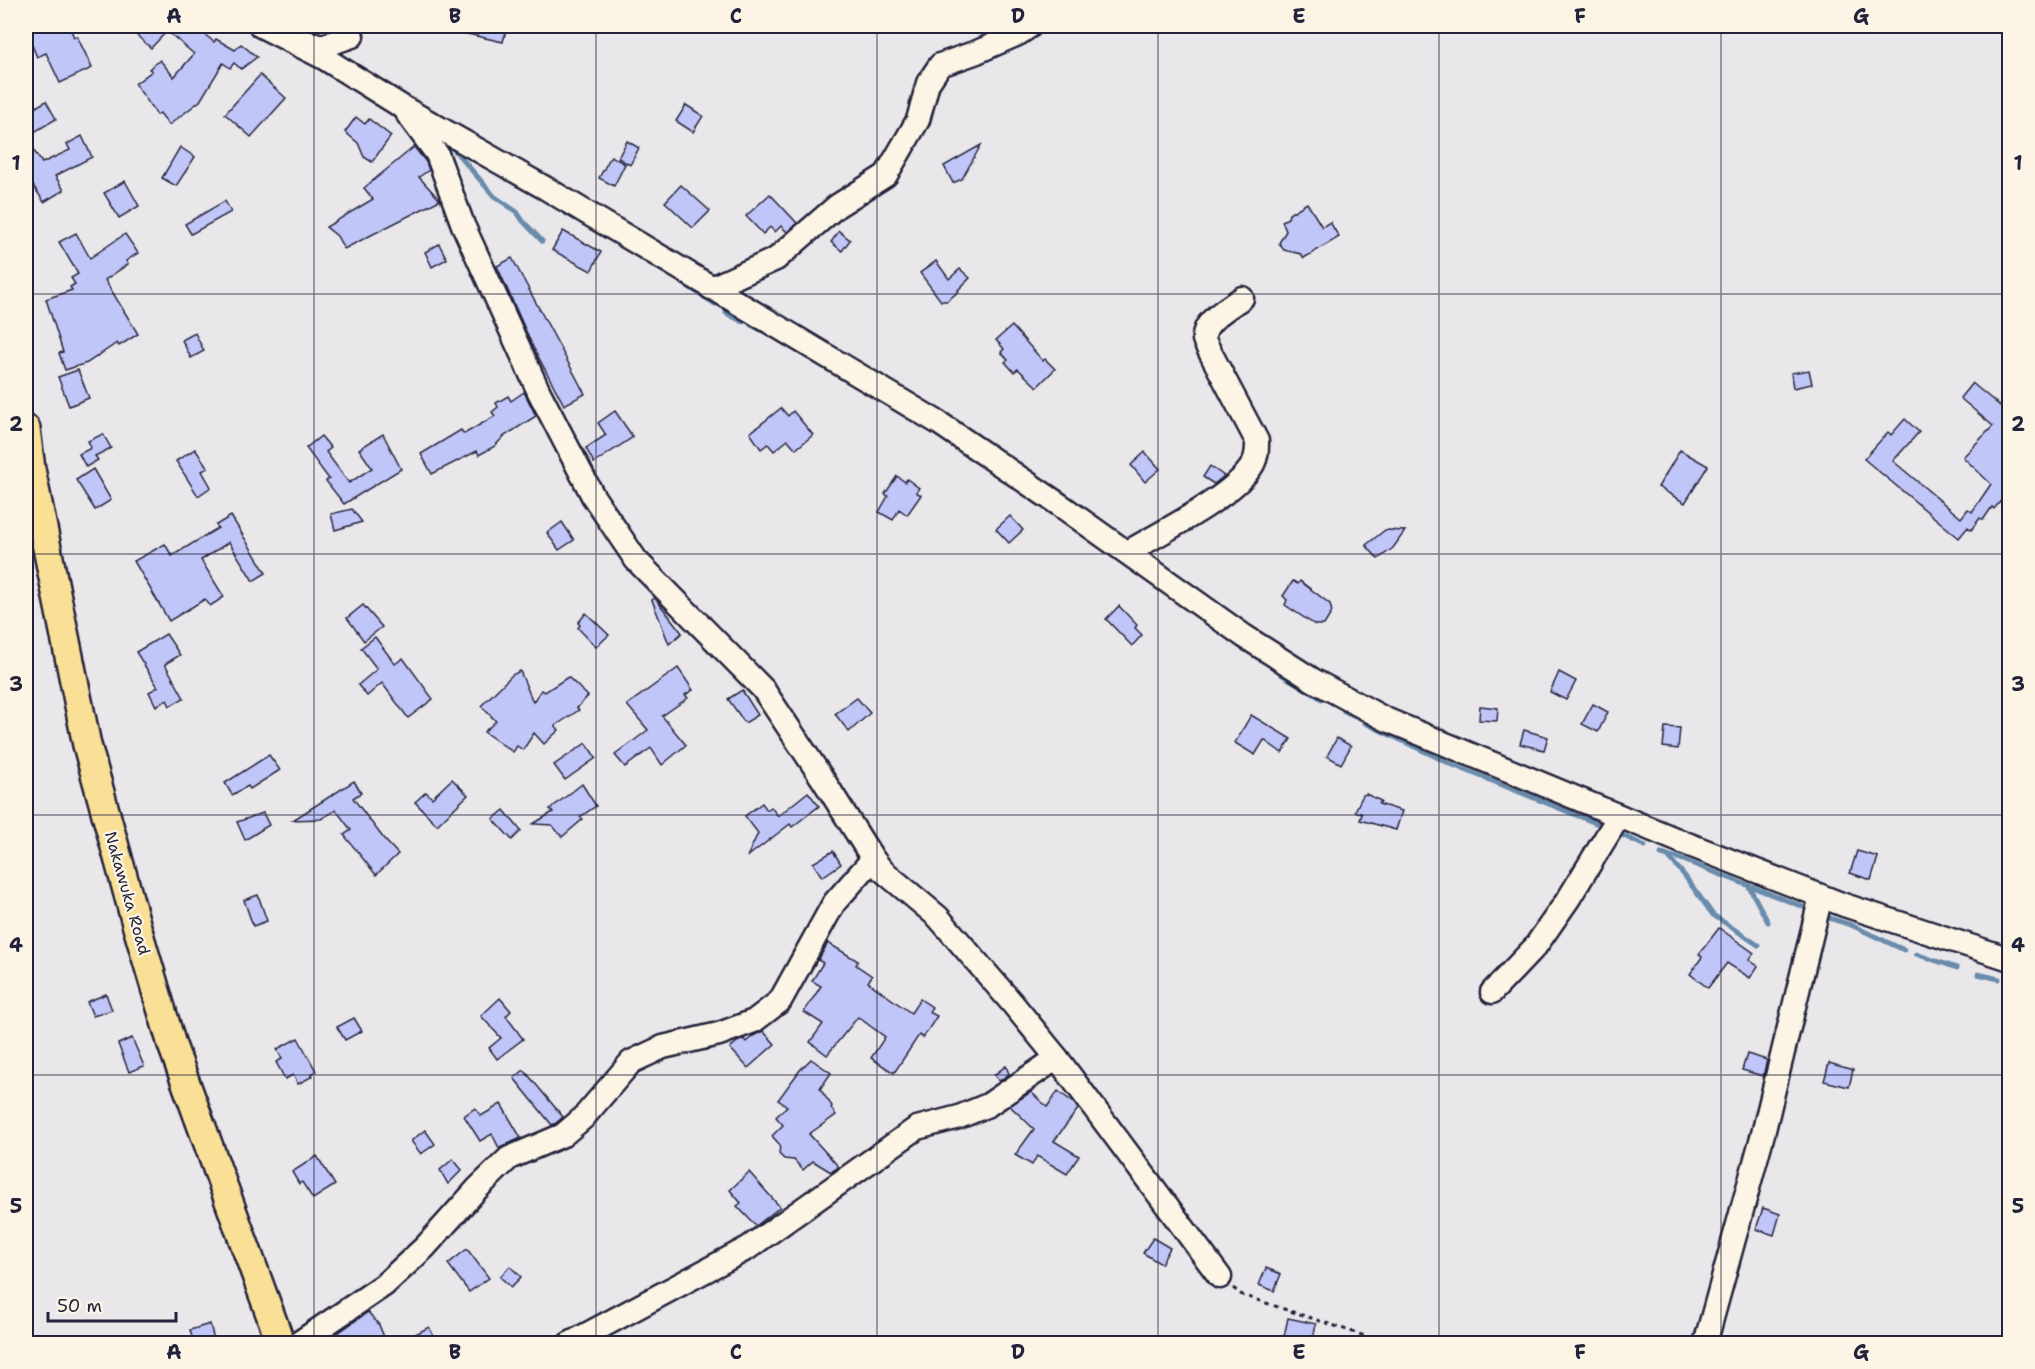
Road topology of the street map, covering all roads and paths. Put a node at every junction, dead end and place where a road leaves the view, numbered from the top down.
1 (261, 26) edge
2 (1030, 26) edge
3 (355, 31) edge
4 (282, 36) junction
5 (324, 58) junction
6 (404, 108) junction
7 (711, 288) junction
8 (1242, 298) dead end
9 (26, 429) edge
10 (1128, 552) junction
11 (1619, 816) junction
12 (873, 859) junction
13 (1821, 896) junction
14 (2010, 959) edge
15 (1492, 992) dead end
16 (1057, 1058) junction
17 (1220, 1277) joint
18 (281, 1344) edge
19 (297, 1344) edge
20 (569, 1344) edge
21 (1389, 1344) edge
22 (1705, 1344) edge

1 - 4 street
2 - 7 street
3 - 4 street
3 - 5 street
4 - 5 street
5 - 6 street
6 - 7 street
6 - 12 street
7 - 10 street
8 - 10 street
9 - 18 main road, Nakawuka Road
10 - 11 street
11 - 13 street
11 - 15 street
12 - 16 street
12 - 19 street
13 - 14 street
13 - 22 street
16 - 17 street
16 - 20 street
17 - 21 path

